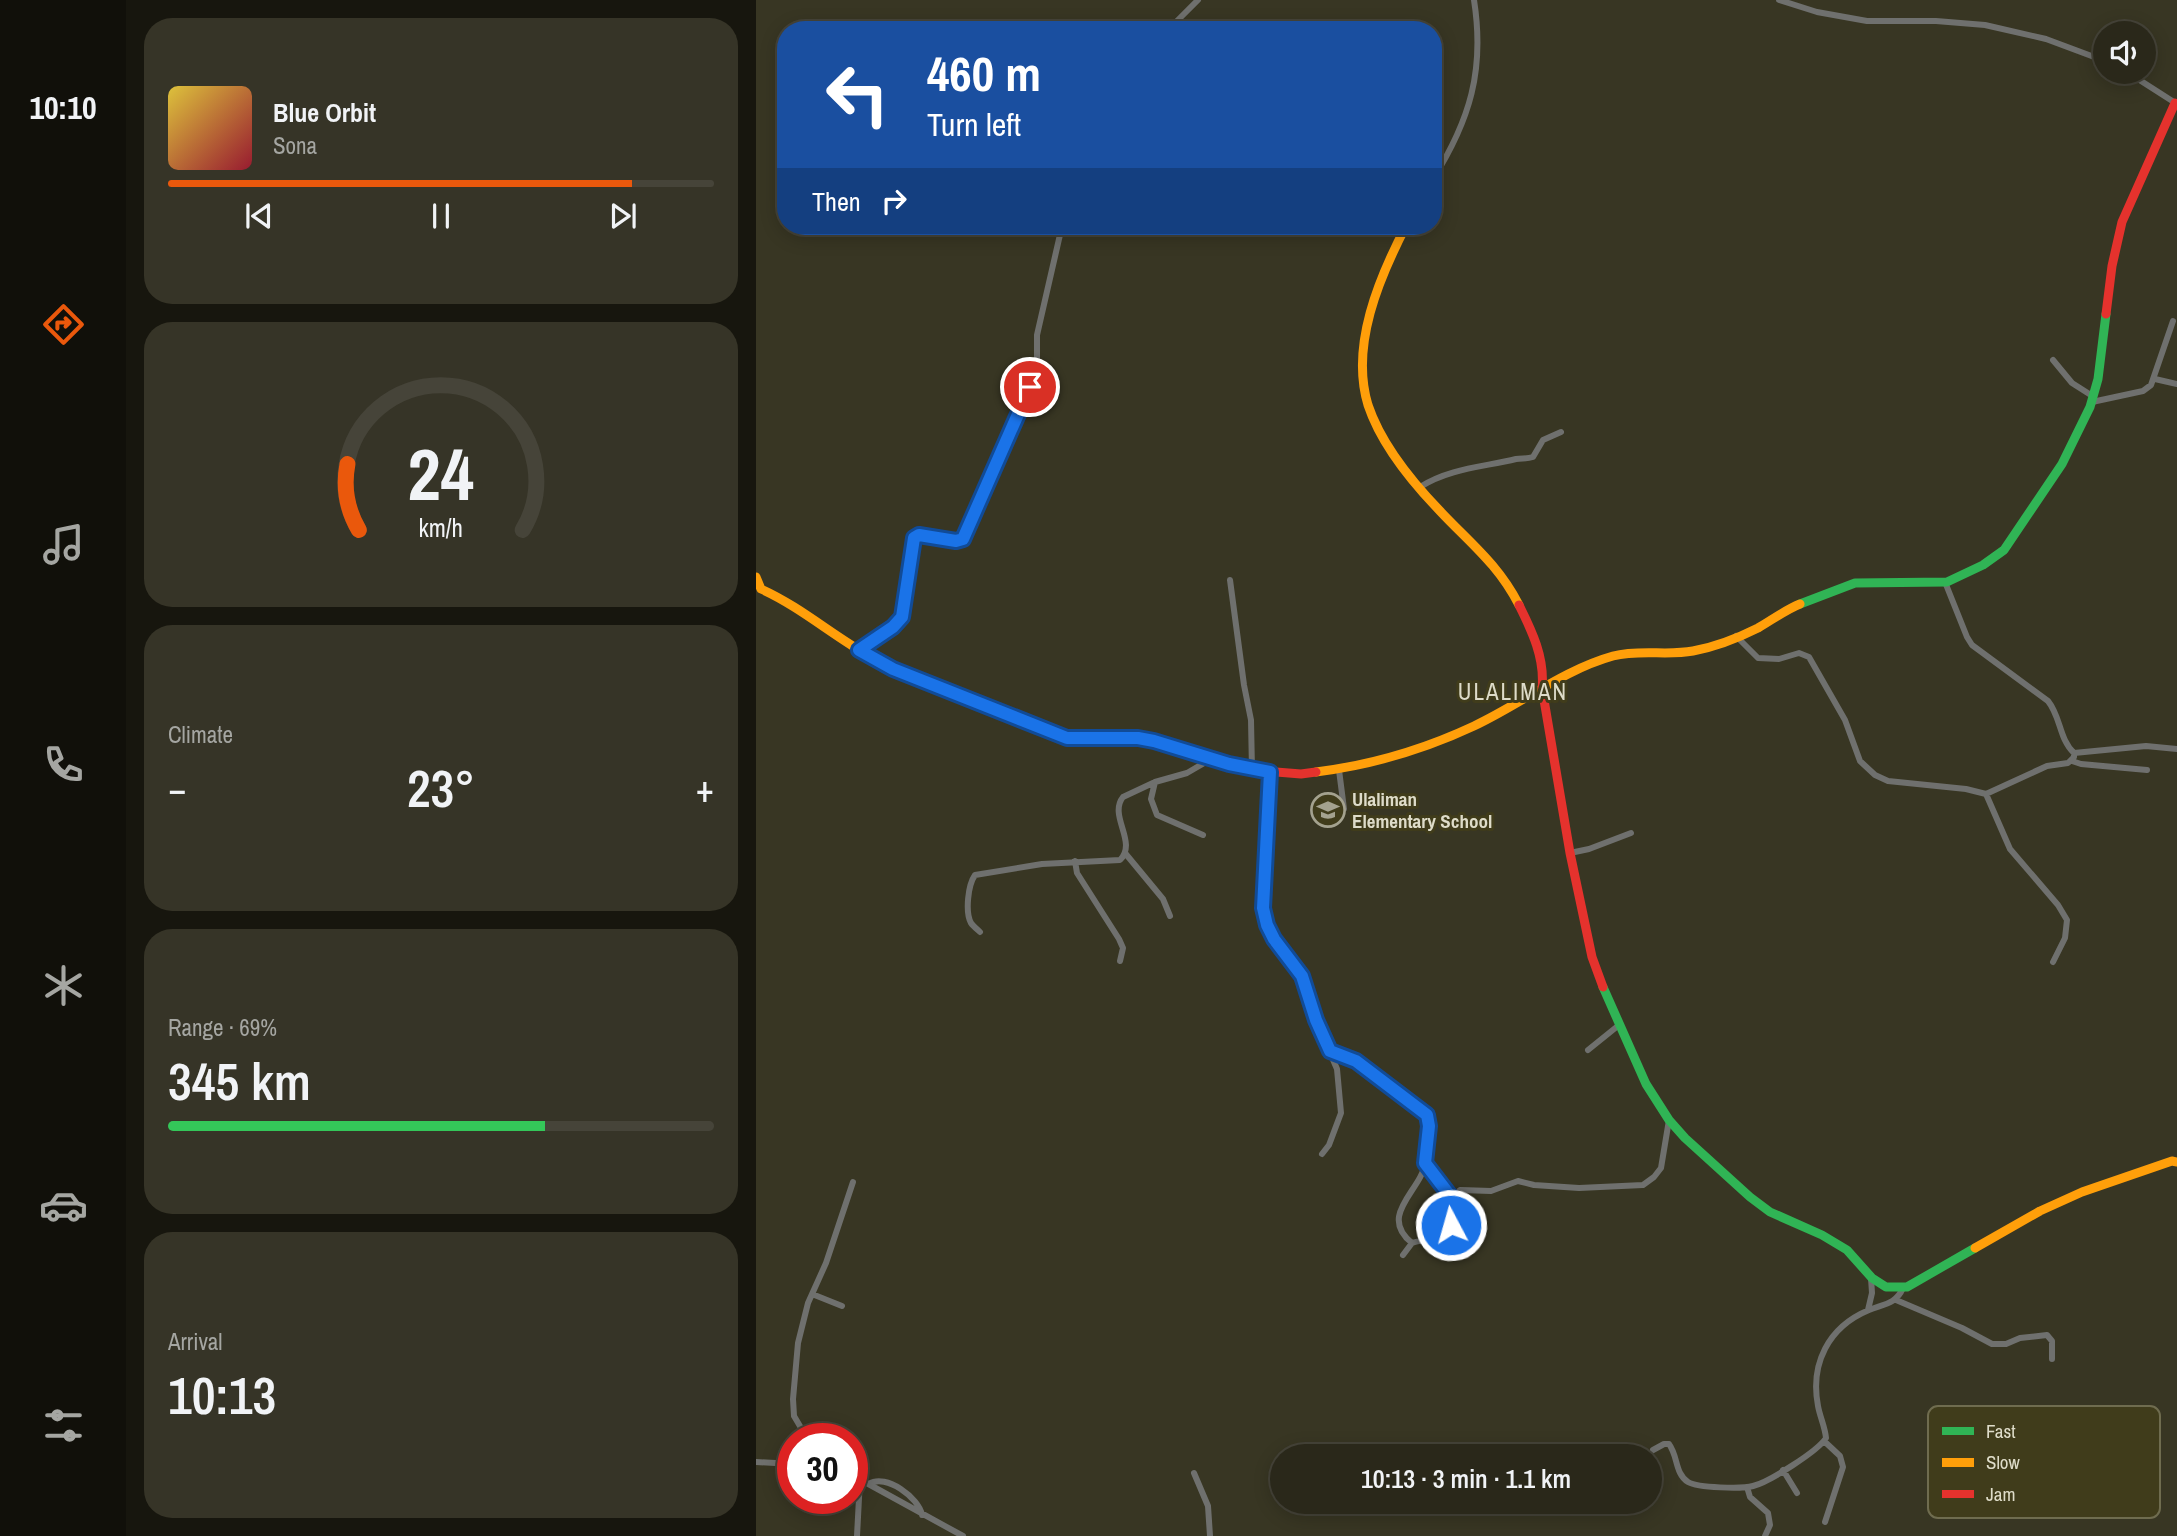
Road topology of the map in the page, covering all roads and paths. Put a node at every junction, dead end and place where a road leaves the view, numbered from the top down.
1 (1198, 0) edge
2 (1474, 0) edge
3 (1779, 0) edge
4 (1177, 21) edge
5 (2093, 57) edge
6 (2145, 84) edge
7 (2176, 104) edge
8 (1442, 163) edge
9 (1060, 235) edge
10 (1402, 235) edge
11 (2173, 321) dead end
12 (2053, 360) dead end
13 (2155, 379) junction
14 (2177, 384) edge
15 (2093, 400) junction
16 (1561, 432) dead end
17 (1420, 487) junction
18 (756, 577) edge
19 (1230, 580) dead end
20 (1945, 582) junction
21 (1737, 636) junction
22 (859, 650) junction
23 (1542, 688) junction
24 (2177, 749) edge
25 (2074, 753) junction
26 (1211, 759) junction
27 (2071, 761) junction
28 (1252, 770) junction
29 (2147, 770) dead end
30 (1339, 771) junction
31 (1270, 772) junction
32 (1155, 782) junction
33 (1986, 794) junction
34 (1344, 809) dead end
35 (1631, 833) dead end
36 (1203, 835) dead end
37 (1125, 853) junction
38 (1570, 853) junction
39 (1075, 861) junction
40 (1170, 916) dead end
41 (980, 932) dead end
42 (1120, 961) dead end
43 (2053, 962) dead end
44 (1619, 1025) junction
45 (1588, 1050) dead end
46 (1330, 1051) junction
47 (1669, 1120) junction
48 (1322, 1154) dead end
49 (2175, 1160) edge
50 (1425, 1163) junction
51 (853, 1182) dead end
52 (1451, 1197) junction
53 (1412, 1243) junction
54 (1403, 1255) dead end
55 (1871, 1277) junction
56 (1903, 1288) junction
57 (812, 1294) junction
58 (1896, 1300) junction
59 (842, 1306) dead end
60 (1868, 1310) junction
61 (2052, 1359) dead end
62 (797, 1423) edge
63 (1824, 1441) junction
64 (1662, 1445) edge
65 (756, 1462) edge
66 (777, 1463) edge
67 (1783, 1470) junction
68 (1194, 1473) dead end
69 (869, 1483) joint
70 (1746, 1487) junction
71 (1797, 1493) dead end
72 (859, 1514) edge
73 (922, 1515) junction
74 (1825, 1522) dead end
75 (858, 1536) edge
76 (963, 1536) edge
77 (1210, 1536) edge
78 (1765, 1536) edge

1 - 4 street
2 - 8 street
3 - 5 street
6 - 7 street
7 - 15 street
9 - 22 street
10 - 17 street
11 - 13 street
12 - 15 street
13 - 14 street
13 - 15 street
15 - 20 street
16 - 17 street
17 - 23 street
18 - 22 street
19 - 28 street
20 - 21 street
20 - 25 street
21 - 23 street
21 - 33 street
22 - 26 street
23 - 30 street
23 - 38 street
24 - 25 street
25 - 27 street
26 - 28 street
26 - 32 street
27 - 29 street
27 - 33 street
28 - 31 street
30 - 31 street
30 - 34 street
31 - 46 street
32 - 36 street
32 - 37 street
33 - 43 street
35 - 38 street
37 - 39 street
37 - 40 street
38 - 44 street
39 - 41 street
39 - 42 street
44 - 45 street
44 - 47 street
46 - 48 street
46 - 50 street
47 - 52 street
47 - 55 street
49 - 56 street
50 - 52 street
50 - 53 street
51 - 57 street
52 - 53 street
53 - 54 street
55 - 56 street
55 - 60 street
56 - 58 street
57 - 59 street
57 - 62 street
58 - 60 street
58 - 61 street
60 - 63 street
63 - 67 street
63 - 74 street
64 - 70 street
65 - 66 street
67 - 70 street
67 - 71 street
68 - 77 street
69 - 73 street
69 - 73 street
70 - 78 street
72 - 75 street
73 - 76 street

